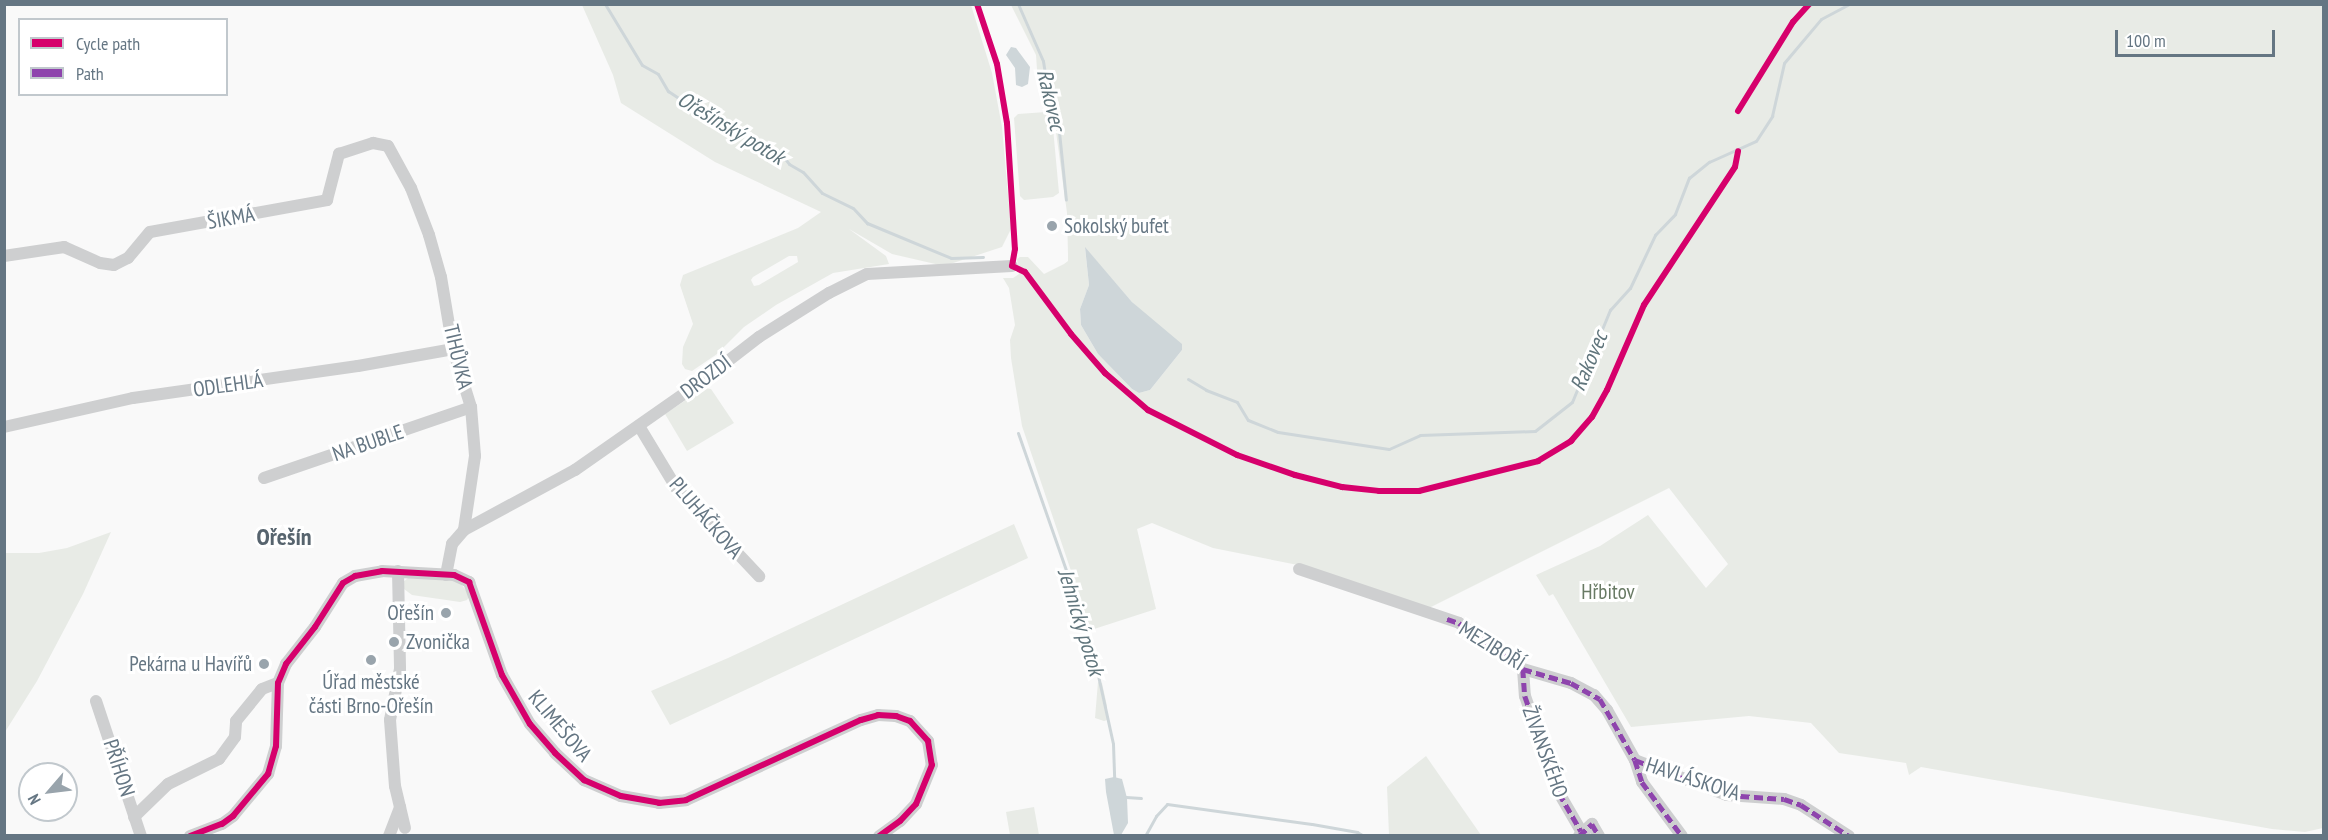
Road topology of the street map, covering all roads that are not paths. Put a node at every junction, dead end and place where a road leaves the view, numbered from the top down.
1 (411, 188) joint
2 (4, 256) edge
3 (1012, 266) dead end
4 (453, 349) junction
5 (471, 407) junction
6 (639, 426) junction
7 (4, 427) edge
8 (264, 478) dead end
9 (464, 530) junction
10 (1299, 569) dead end
11 (398, 571) junction
12 (446, 575) junction
13 (759, 576) dead end
14 (1523, 669) junction
15 (278, 683) junction
16 (96, 701) dead end
17 (1635, 760) junction
18 (400, 807) junction
19 (134, 817) junction
20 (405, 828) dead end
21 (1580, 833) edge
22 (198, 834) edge
23 (141, 836) edge
24 (389, 836) edge
25 (879, 836) edge
26 (1599, 836) edge
27 (1682, 836) edge
28 (1849, 836) edge

1 - 2 street, ŠIKMÁ
1 - 4 street, TIHŮVKA
3 - 6 street, DROZDÍ
4 - 5 street, TIHŮVKA
4 - 7 street, ODLEHLÁ
5 - 8 street, NA BUBLE
5 - 9 street, TIHŮVKA
6 - 9 street, DROZDÍ
6 - 13 street, PLUHÁČKOVA
9 - 12 street
10 - 14 street, MEZIBOŘÍ
11 - 12 street, KLIMEŠOVA
11 - 15 street, KLIMEŠOVA
11 - 18 street
12 - 25 street, KLIMEŠOVA
14 - 17 street, MEZIBOŘÍ
14 - 21 street, ŽIVANSKÉHO
15 - 19 street
15 - 22 street, KLIMEŠOVA
16 - 19 street, PŘÍHON
17 - 27 street, MEZIBOŘÍ
17 - 28 street, HAVLÁSKOVA
18 - 20 street
18 - 24 street
19 - 23 street, PŘÍHON
21 - 26 street, ŽIVANSKÉHO

